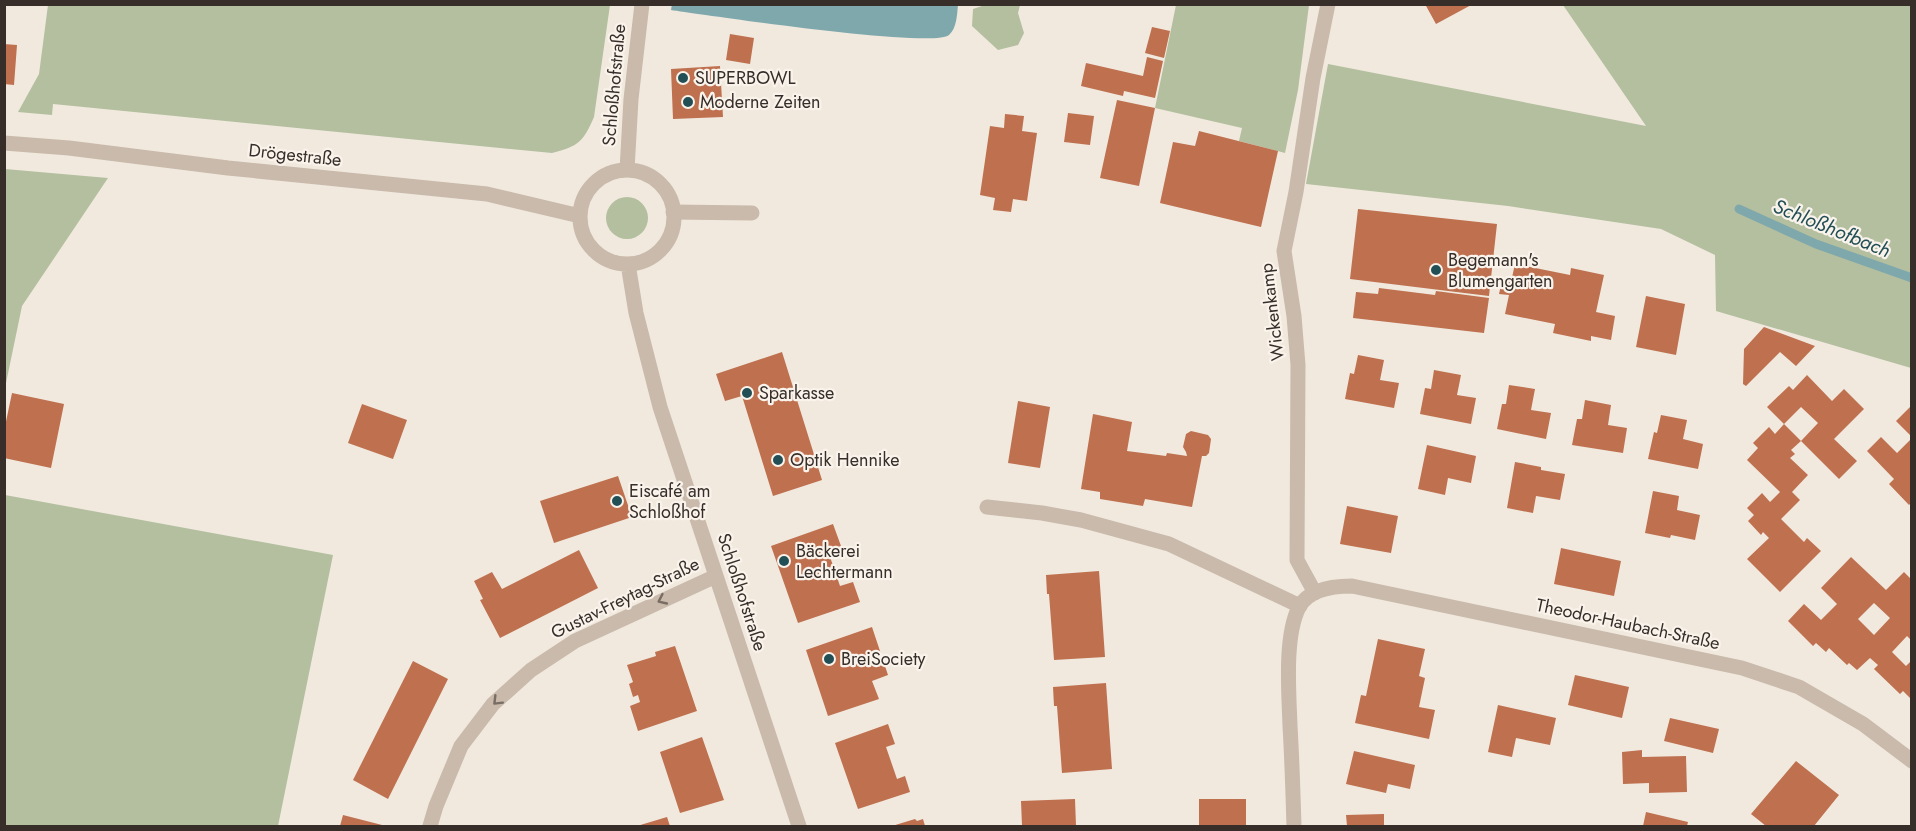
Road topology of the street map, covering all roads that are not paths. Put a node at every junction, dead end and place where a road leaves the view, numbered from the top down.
1 (642, 4) edge
2 (1328, 4) edge
3 (4, 143) edge
4 (627, 170) junction
5 (674, 212) junction
6 (752, 213) dead end
7 (580, 216) junction
8 (628, 264) junction
9 (987, 507) dead end
10 (716, 576) junction
11 (1315, 593) junction
12 (1300, 606) junction
13 (1911, 761) edge
14 (430, 826) edge
15 (799, 826) edge
16 (1294, 826) edge

1 - 4 street, Schloßhofstraße
2 - 11 street, Wickenkamp
3 - 7 street, Drögestraße
4 - 5 street
4 - 7 street
5 - 6 street
5 - 8 street
7 - 8 street
8 - 10 street, Schloßhofstraße
9 - 12 street
10 -> 14 street, Gustav-Freytag-Straße
10 - 15 street, Schloßhofstraße
11 - 12 street
11 - 13 street, Theodor-Haubach-Straße
12 - 16 street

